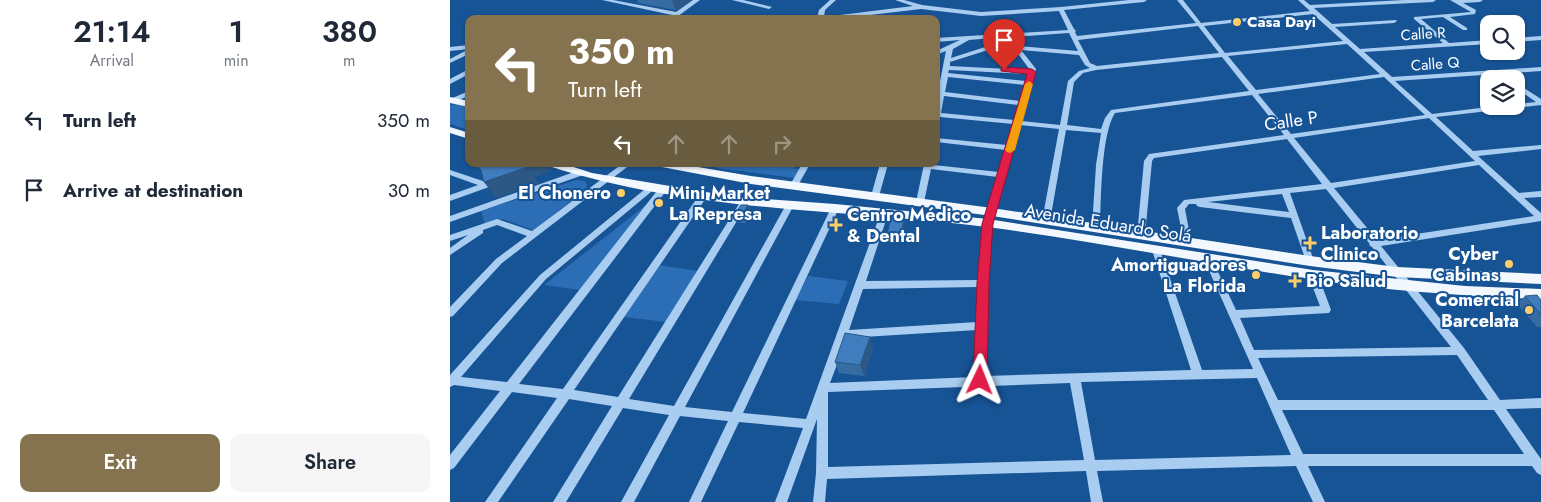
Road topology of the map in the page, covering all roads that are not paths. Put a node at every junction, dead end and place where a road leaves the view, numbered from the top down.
1 (605, 0) edge
2 (697, 0) edge
3 (735, 0) edge
4 (833, 0) edge
5 (900, 0) edge
6 (905, 0) edge
7 (1136, 0) edge
8 (1144, 0) edge
9 (1180, 0) edge
10 (1301, 0) edge
11 (1433, 0) edge
12 (1480, 0) edge
13 (1455, 1) edge
14 (1308, 6) junction
15 (769, 7) dead end
16 (921, 7) junction
17 (1061, 9) junction
18 (1314, 12) junction
19 (677, 14) joint
20 (821, 15) edge
21 (876, 15) edge
22 (1443, 15) junction
23 (1394, 21) dead end
24 (1199, 24) junction
25 (1331, 26) junction
26 (1465, 29) dead end
27 (1073, 31) junction
28 (968, 38) junction
29 (1009, 38) junction
30 (1076, 38) junction
31 (1541, 38) edge
32 (1525, 39) edge
33 (940, 40) edge
34 (1349, 42) junction
35 (1480, 42) edge
36 (1447, 44) junction
37 (465, 47) edge
38 (950, 48) junction
39 (1018, 48) junction
40 (450, 49) edge
41 (940, 51) edge
42 (1359, 52) junction
43 (465, 53) edge
44 (1083, 54) junction
45 (1225, 56) junction
46 (450, 61) edge
47 (947, 68) junction
48 (1096, 68) junction
49 (1541, 69) edge
50 (1525, 70) edge
51 (1032, 72) junction
52 (1480, 73) edge
53 (465, 74) edge
54 (1387, 77) junction
55 (450, 82) edge
56 (1029, 83) junction
57 (1525, 91) edge
58 (1254, 92) junction
59 (942, 94) junction
60 (465, 95) edge
61 (451, 100) edge
62 (1023, 102) junction
63 (465, 103) edge
64 (1541, 103) edge
65 (940, 104) edge
66 (1525, 105) edge
67 (1480, 110) edge
68 (1430, 116) junction
69 (940, 118) edge
70 (1017, 124) junction
71 (1062, 128) junction
72 (450, 130) edge
73 (1103, 131) junction
74 (465, 135) edge
75 (1289, 136) junction
76 (940, 140) edge
77 (1541, 147) edge
78 (1010, 148) junction
79 (1471, 154) junction
80 (1480, 163) junction
81 (562, 167) edge
82 (623, 167) edge
83 (679, 167) edge
84 (804, 167) edge
85 (883, 167) edge
86 (928, 167) edge
87 (940, 167) edge
88 (450, 172) edge
89 (580, 173) junction
90 (1003, 175) junction
91 (608, 178) junction
92 (794, 186) junction
93 (1329, 186) junction
94 (658, 188) junction
95 (1285, 190) junction
96 (1541, 194) edge
97 (703, 196) junction
98 (875, 196) junction
99 (1517, 196) junction
100 (450, 198) edge
101 (745, 202) junction
102 (920, 202) junction
103 (1187, 202) junction
104 (790, 205) junction
105 (835, 208) junction
106 (884, 214) junction
107 (1294, 216) junction
108 (990, 218) junction
109 (1541, 218) edge
110 (450, 219) edge
111 (1046, 221) junction
112 (488, 225) junction
113 (1096, 228) junction
114 (534, 235) junction
115 (1141, 235) junction
116 (450, 238) edge
117 (1187, 241) junction
118 (1373, 244) junction
119 (1156, 250) junction
120 (450, 252) edge
121 (1208, 257) junction
122 (1310, 261) junction
123 (1397, 272) junction
124 (1313, 275) junction
125 (1541, 280) edge
126 (983, 283) junction
127 (861, 285) junction
128 (1408, 286) junction
129 (1540, 295) edge
130 (450, 313) edge
131 (1233, 314) junction
132 (982, 326) junction
133 (843, 334) junction
134 (1460, 351) junction
135 (1251, 354) junction
136 (1260, 373) junction
137 (1198, 375) junction
138 (1074, 379) junction
139 (980, 380) junction
140 (450, 381) edge
141 (509, 387) junction
142 (823, 388) junction
143 (567, 394) junction
144 (620, 403) junction
145 (1541, 403) edge
146 (1274, 405) junction
147 (1498, 405) junction
148 (675, 411) junction
149 (734, 417) junction
150 (810, 424) junction
151 (1300, 460) junction
152 (450, 464) edge
153 (1538, 465) edge
154 (1090, 466) junction
155 (822, 473) junction
156 (491, 502) edge
157 (559, 502) edge
158 (627, 502) edge
159 (695, 502) edge
160 (781, 502) edge
161 (819, 502) edge
162 (1097, 502) edge
163 (1319, 502) edge

1 - 19 street
2 - 19 street
3 - 15 street
4 - 20 street
5 - 6 street
5 - 16 street
7 - 8 street
7 - 17 street
9 - 24 street
10 - 14 street
11 - 14 street
12 - 13 street
13 - 22 street
14 - 18 street
16 - 17 street
16 - 21 street
17 - 27 street
18 - 24 street
18 - 25 street
22 - 26 street
22 - 36 street
23 - 25 street
24 - 30 street
24 - 45 street
25 - 34 street
27 - 29 street
27 - 30 street
28 - 29 street
28 - 33 street
28 - 38 street
29 - 39 street
29 - 47 street
30 - 44 street
31 - 32 street
34 - 42 street
34 - 45 street
35 - 36 street, Calle R
36 - 42 street, Calle R
37 - 40 street
38 - 41 street
38 - 47 street
39 - 44 street
39 - 51 street
42 - 54 street
43 - 46 street
44 - 48 street
45 - 48 street
45 - 58 street
47 - 51 street
47 - 56 street
47 - 59 street
48 - 71 street
49 - 50 street, Calle Q
51 - 56 street
52 - 54 street, Calle Q
53 - 55 street
54 - 58 street, Calle Q
54 - 68 street
56 - 62 street
57 - 64 street
58 - 73 street, Calle Q
58 - 75 street
59 - 62 street
59 - 65 street
60 - 61 street
61 - 63 main road
62 - 70 street
64 - 66 street, Calle P
67 - 68 street, Calle P
68 - 75 street, Calle P
68 - 79 street
69 - 70 street
70 - 71 street
70 - 78 street
71 - 73 street
71 - 111 street
72 - 74 main road
73 - 113 street
75 - 93 street
75 - 115 street, Calle P
76 - 78 street
77 - 79 street
78 - 90 street
79 - 80 street
80 - 93 street
80 - 99 street
81 - 89 main road, Avenida Eduardo Solá
82 - 91 street
83 - 92 main road, Avenida Eduardo Solá
84 - 92 street
85 - 98 street
86 - 102 street
87 - 90 street
88 - 100 street
89 - 91 main road, Avenida Eduardo Solá
89 - 110 street
90 - 108 street
91 - 94 main road, Avenida Eduardo Solá
91 - 114 street
92 - 98 main road, Avenida Eduardo Solá
93 - 95 street
93 - 118 street
94 - 97 main road, Avenida Eduardo Solá
94 - 140 street
94 - 141 street
95 - 103 street
95 - 107 street
96 - 99 street
97 - 101 main road, Avenida Eduardo Solá
97 - 143 street
98 - 102 main road, Avenida Eduardo Solá
99 - 109 street
101 - 104 main road, Avenida Eduardo Solá
101 - 144 street
102 - 108 main road, Avenida Eduardo Solá
103 - 107 street
103 - 117 street
104 - 105 main road, Avenida Eduardo Solá
104 - 148 street
105 - 106 main road, Avenida Eduardo Solá
105 - 149 street
106 - 108 main road, Avenida Eduardo Solá
106 - 127 street
107 - 122 street
108 - 111 main road, Avenida Eduardo Solá
108 - 119 main road, Avenida Eduardo Solá
108 - 126 street
109 - 118 street
111 - 113 main road, Avenida Eduardo Solá
112 - 114 street
112 - 116 street
112 - 120 street
113 - 115 main road, Avenida Eduardo Solá
114 - 130 street
115 - 117 main road, Avenida Eduardo Solá
117 - 122 main road, Avenida Eduardo Solá
118 - 123 street
119 - 121 main road, Avenida Eduardo Solá
119 - 137 street
121 - 124 main road, Avenida Eduardo Solá
121 - 131 street
122 - 123 main road, Avenida Eduardo Solá
123 - 125 main road, Avenida Eduardo Solá
123 - 128 street
124 - 128 main road, Avenida Eduardo Solá
124 - 131 street
126 - 127 street
126 - 132 street
127 - 133 street
128 - 129 main road, Avenida Eduardo Solá
128 - 134 street
131 - 135 street
132 - 133 street
132 - 139 street
133 - 142 street
134 - 135 street
134 - 147 street
135 - 136 street
136 - 137 street
136 - 146 street
137 - 138 street
138 - 139 street
138 - 154 street
139 - 142 street
140 - 141 street
141 - 143 street
141 - 152 street
142 - 150 street
142 - 155 street
143 - 144 street
143 - 156 street
144 - 148 street
144 - 157 street
145 - 147 street
146 - 147 street
146 - 151 street
147 - 153 street
148 - 149 street
148 - 158 street
149 - 150 street
149 - 159 street
150 - 160 street
151 - 153 street
151 - 154 street
151 - 163 street
154 - 155 street
154 - 162 street
155 - 161 street

